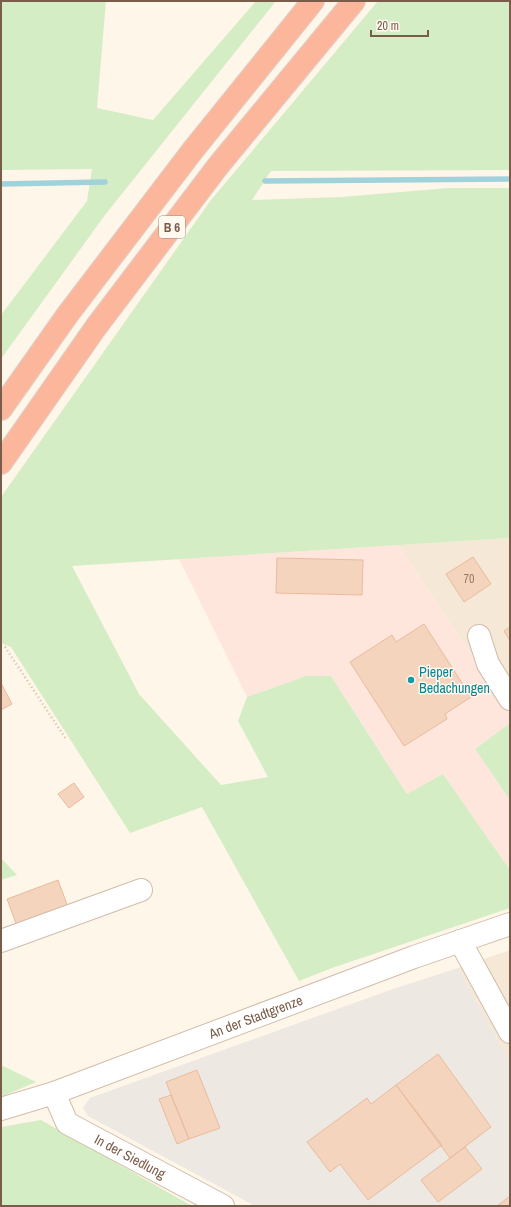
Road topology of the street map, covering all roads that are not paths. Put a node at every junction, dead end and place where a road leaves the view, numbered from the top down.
1 (313, 1) edge
2 (354, 1) edge
3 (1, 409) edge
4 (1, 463) edge
5 (479, 636) dead end
6 (510, 699) edge
7 (141, 890) dead end
8 (510, 924) edge
9 (1, 941) edge
10 (460, 941) junction
11 (510, 1032) edge
12 (54, 1093) junction
13 (1, 1109) edge
14 (223, 1206) edge

1 - 3 highway, B 6
2 - 4 highway, B 6
5 - 6 street
7 - 9 street
8 - 10 street, An der Stadtgrenze
10 - 11 street
10 - 12 street, An der Stadtgrenze
12 - 13 street, An der Stadtgrenze
12 - 14 street, In der Siedlung

